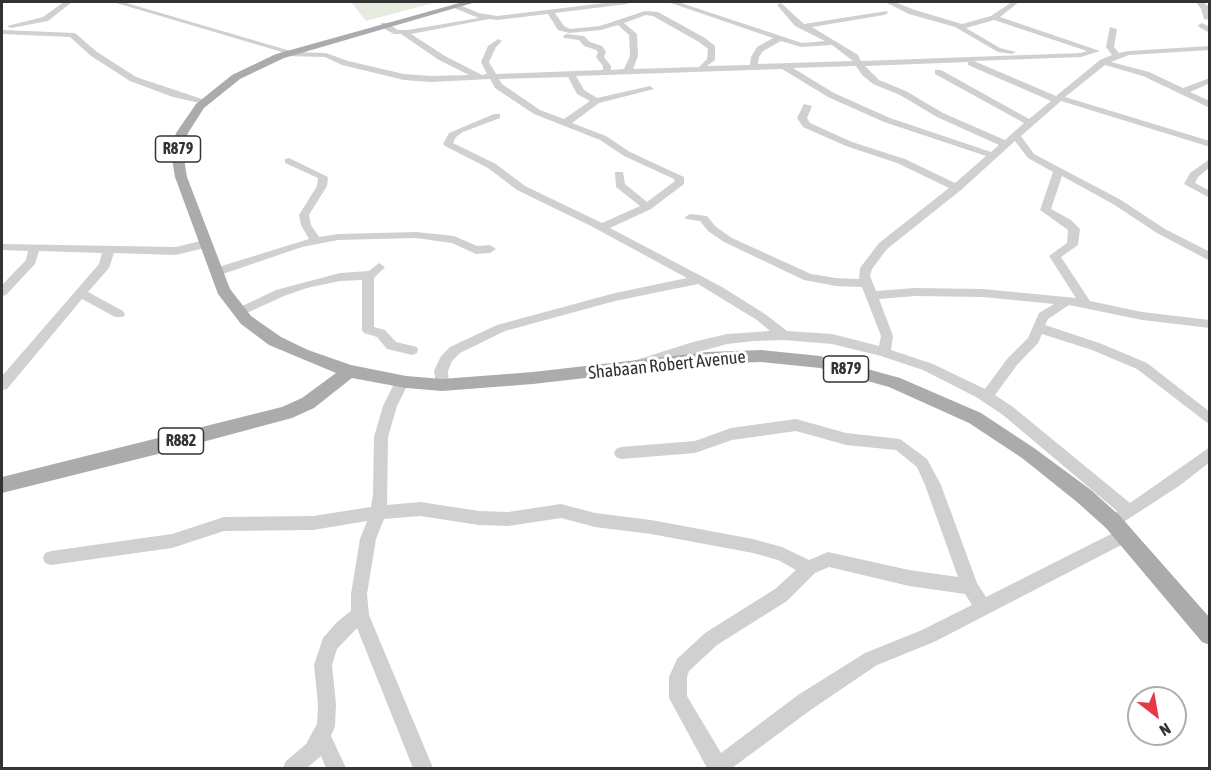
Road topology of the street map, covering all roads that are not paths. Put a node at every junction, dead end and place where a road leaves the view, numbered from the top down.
1 (68, 2) edge
2 (117, 2) edge
3 (471, 2) edge
4 (627, 2) edge
5 (672, 2) edge
6 (889, 2) edge
7 (1016, 2) edge
8 (1200, 2) edge
9 (781, 5) dead end
10 (456, 6) junction
11 (551, 12) junction
12 (884, 13) dead end
13 (490, 18) junction
14 (994, 18) junction
15 (1209, 18) edge
16 (619, 22) junction
17 (384, 25) junction
18 (1202, 25) dead end
19 (803, 26) junction
20 (960, 26) junction
21 (1113, 29) dead end
22 (2, 30) edge
23 (565, 31) junction
24 (1209, 31) edge
25 (403, 32) junction
26 (780, 38) junction
27 (498, 41) dead end
28 (831, 43) junction
29 (1209, 48) edge
30 (1094, 50) junction
31 (288, 53) junction
32 (1110, 59) junction
33 (971, 63) dead end
34 (859, 64) junction
35 (754, 67) junction
36 (785, 67) junction
37 (703, 69) junction
38 (627, 72) junction
39 (938, 72) dead end
40 (607, 73) junction
41 (571, 74) junction
42 (487, 78) junction
43 (1209, 80) edge
44 (650, 89) dead end
45 (1182, 92) junction
46 (1058, 99) junction
47 (204, 101) junction
48 (596, 101) junction
49 (1209, 105) edge
50 (807, 106) dead end
51 (497, 116) dead end
52 (1030, 123) junction
53 (564, 124) junction
54 (1016, 136) junction
55 (1006, 144) junction
56 (1209, 144) edge
57 (994, 156) junction
58 (289, 161) dead end
59 (1208, 166) edge
60 (1058, 171) junction
61 (619, 174) dead end
62 (957, 188) junction
63 (1209, 195) edge
64 (647, 207) junction
65 (690, 217) dead end
66 (602, 227) junction
67 (316, 241) junction
68 (204, 244) junction
69 (2, 248) edge
70 (109, 249) junction
71 (490, 249) dead end
72 (33, 255) junction
73 (1209, 257) edge
74 (379, 267) dead end
75 (216, 272) junction
76 (368, 275) junction
77 (699, 280) junction
78 (865, 283) junction
79 (2, 292) edge
80 (80, 293) junction
81 (871, 296) junction
82 (1068, 301) junction
83 (1086, 305) junction
84 (240, 312) junction
85 (120, 315) dead end
86 (1209, 324) edge
87 (1039, 328) junction
88 (784, 335) junction
89 (412, 350) dead end
90 (883, 352) junction
91 (635, 365) junction
92 (349, 370) junction
93 (395, 380) junction
94 (2, 385) edge
95 (442, 385) junction
96 (987, 396) junction
97 (1209, 420) edge
98 (621, 453) dead end
99 (1209, 453) edge
100 (2, 485) edge
101 (1129, 511) junction
102 (378, 513) junction
103 (1119, 528) junction
104 (51, 558) dead end
105 (809, 568) junction
106 (970, 587) junction
107 (983, 607) junction
108 (360, 615) junction
109 (1209, 635) edge
110 (322, 738) junction
111 (293, 768) edge
112 (336, 768) edge
113 (423, 768) edge
114 (718, 768) edge

1 - 22 street
2 - 31 street
3 - 10 main road, R879
4 - 11 street
5 - 26 street
6 - 20 street
7 - 14 street
8 - 15 street
9 - 19 street
10 - 13 street
10 - 17 main road, R879
11 - 13 street
11 - 23 street
12 - 19 street
13 - 25 street
14 - 20 street
14 - 30 street
16 - 23 street
16 - 37 street
16 - 38 street
17 - 25 street
17 - 31 main road, R879
18 - 24 street
19 - 28 street
20 - 30 street
21 - 32 street
22 - 47 street
23 - 40 street
25 - 42 street
26 - 28 street
26 - 35 street
27 - 42 street
28 - 34 street
29 - 32 street
30 - 32 street
30 - 34 street
31 - 42 street
31 - 47 main road, R879
32 - 45 street
32 - 46 street
33 - 46 street
34 - 36 street
34 - 55 street
35 - 36 street
35 - 37 street
36 - 57 street
37 - 38 street
38 - 40 street
39 - 52 street
40 - 41 street
41 - 42 street
41 - 48 street
42 - 53 street
43 - 45 street
44 - 48 street
45 - 49 street
46 - 52 street
46 - 56 street
47 - 68 main road, R879
48 - 53 street
50 - 62 street
51 - 66 street
52 - 54 street
53 - 64 street
54 - 55 street
54 - 60 street
55 - 57 street
57 - 62 street
58 - 67 street
59 - 63 street
60 - 73 street
60 - 83 street
61 - 64 street
62 - 78 street
64 - 66 street
65 - 78 street
66 - 77 street
67 - 71 street
67 - 75 street
68 - 70 street
68 - 75 main road, R879
69 - 72 street
70 - 72 street
70 - 80 street
72 - 79 street
74 - 76 street
75 - 84 main road, R879
76 - 84 street
76 - 89 street
77 - 88 street
77 - 95 street
78 - 81 street
80 - 85 street
80 - 94 street
81 - 82 street
81 - 90 street
82 - 83 street
82 - 87 street
83 - 86 street
84 - 92 main road, R879
87 - 96 street
87 - 97 street
88 - 90 street
88 - 91 street
90 - 96 street
91 - 95 main road, Shabaan Robert Avenue / R879
91 - 103 main road, Shabaan Robert Avenue / R879
92 - 93 main road, R879
92 - 100 main road, R882
93 - 95 main road, Shabaan Robert Avenue / R879
93 - 102 street
96 - 101 street
98 - 106 street
99 - 101 street
101 - 103 street
102 - 104 street
102 - 105 street
102 - 108 street
103 - 107 street
103 - 109 main road, Shabaan Robert Avenue / R879
105 - 106 street
105 - 114 street
106 - 107 street
107 - 114 street
108 - 110 street
108 - 113 street
110 - 111 street
110 - 112 street

